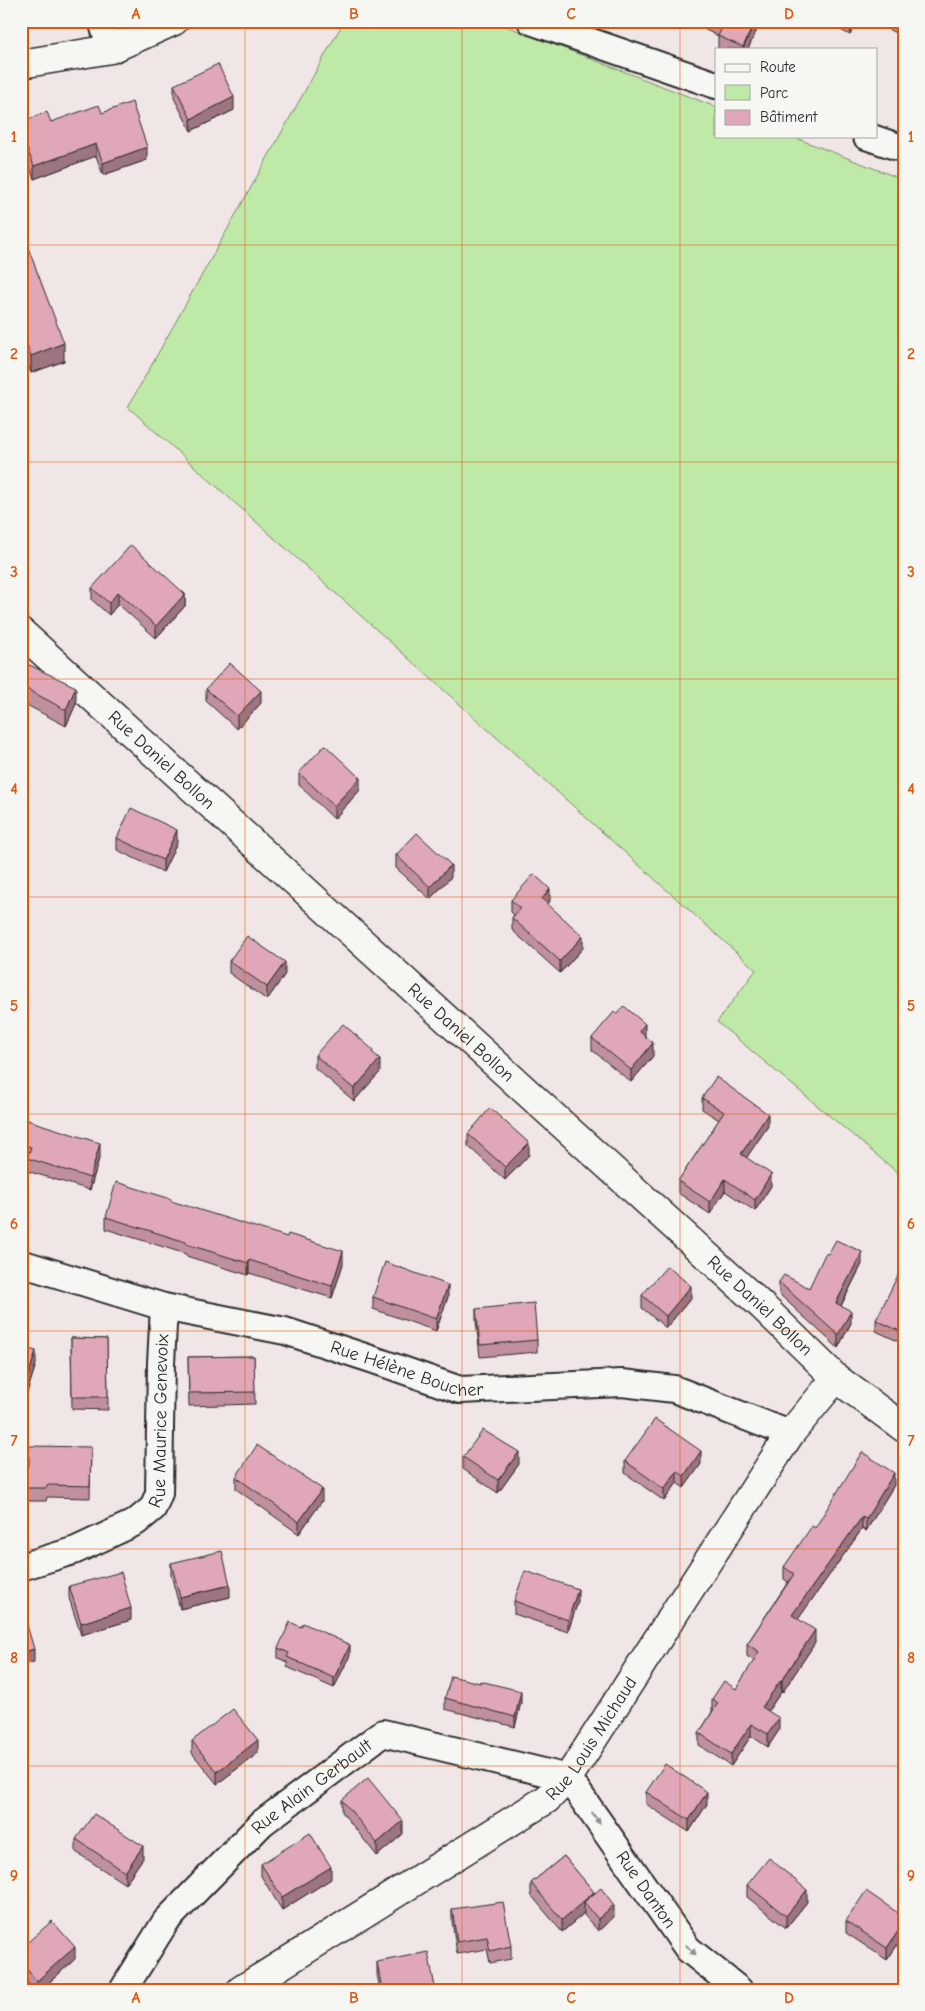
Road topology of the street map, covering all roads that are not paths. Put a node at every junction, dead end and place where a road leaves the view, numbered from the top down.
1 (102, 21) edge
2 (174, 21) edge
3 (531, 21) edge
4 (111, 49) junction
5 (21, 64) edge
6 (715, 85) edge
7 (872, 138) edge
8 (904, 149) edge
9 (21, 632) edge
10 (26, 1265) dead end
11 (164, 1307) junction
12 (836, 1378) junction
13 (904, 1428) edge
14 (790, 1434) junction
15 (21, 1567) edge
16 (568, 1778) junction
17 (123, 1990) edge
18 (241, 1990) edge
19 (739, 1990) edge

1 - 4 street
2 - 4 street
3 - 6 street
4 - 5 street
7 - 8 street
9 - 12 street, Rue Daniel Bollon
10 - 11 street, Rue Hélène Boucher
11 - 14 street, Rue Hélène Boucher
11 - 15 street, Rue Maurice Genevoix
12 - 13 street, Rue Daniel Bollon
12 - 14 street, Rue Louis Michaud
14 - 16 street, Rue Louis Michaud
16 - 17 street, Rue Alain Gerbault
16 - 18 street, Rue Louis Michaud
16 -> 19 street, Rue Danton

